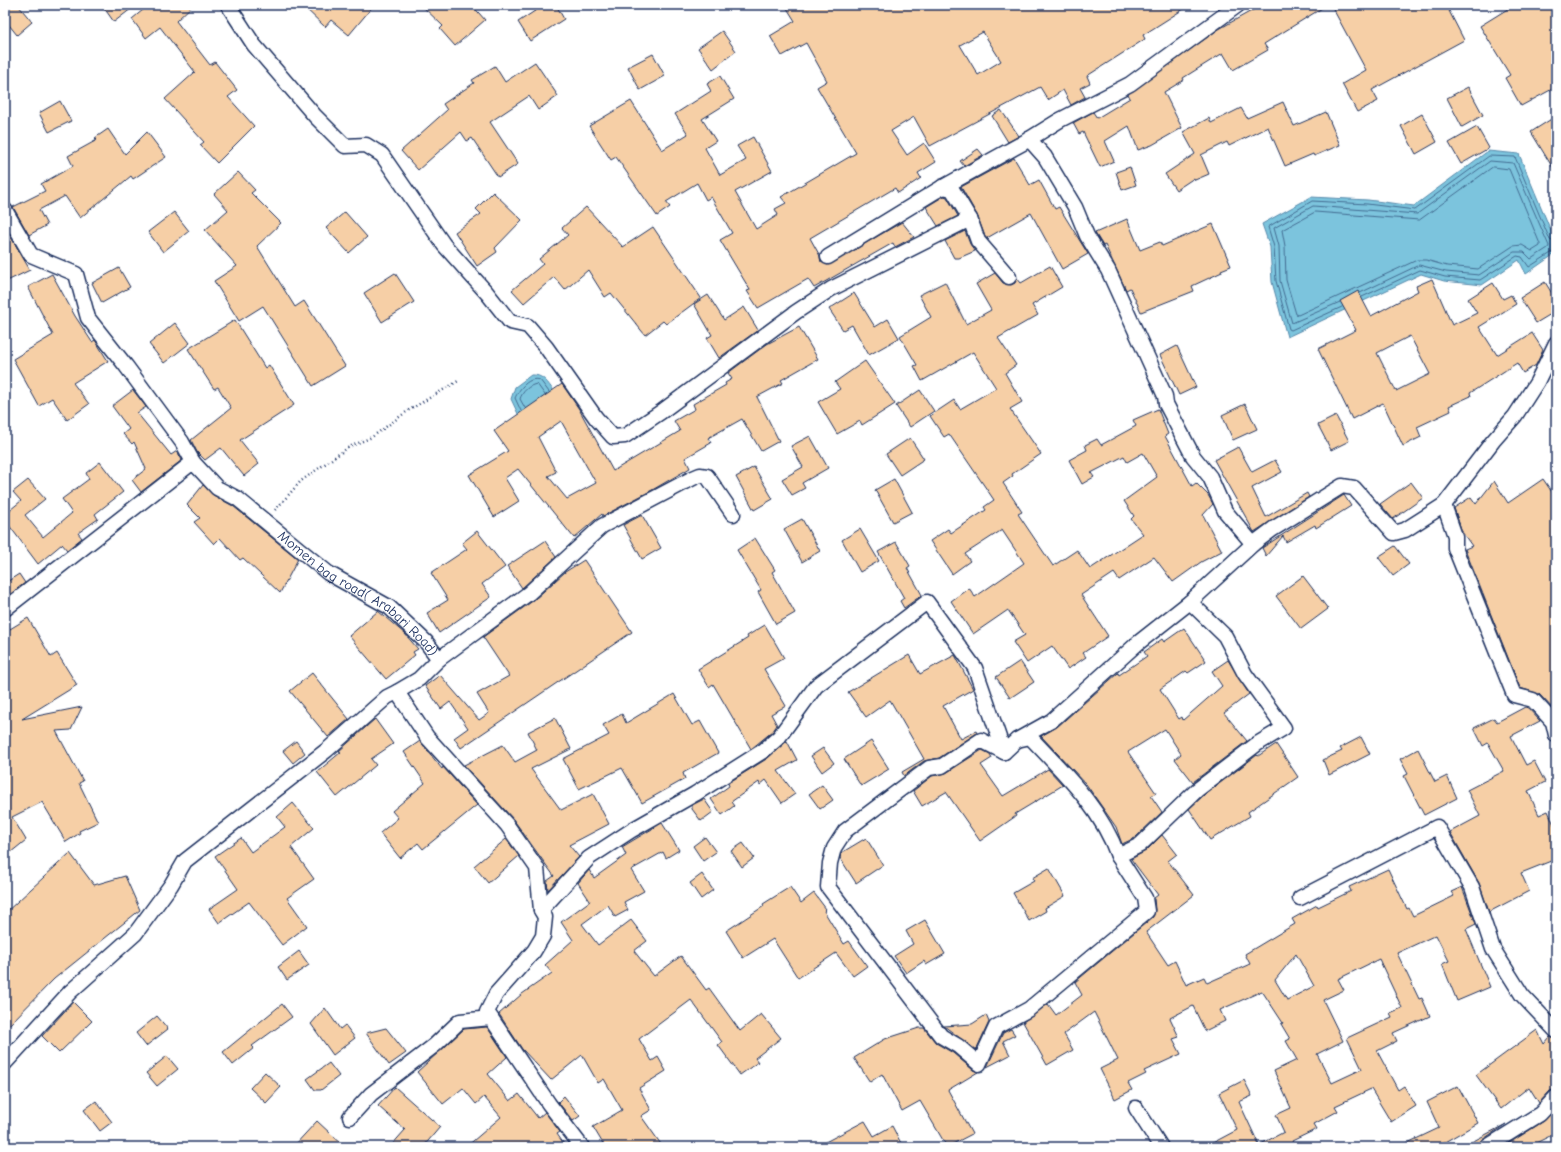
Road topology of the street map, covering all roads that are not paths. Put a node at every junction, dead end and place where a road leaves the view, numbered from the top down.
1 (228, 5) edge
2 (1238, 5) edge
3 (1028, 139) junction
4 (942, 187) junction
5 (5, 210) edge
6 (970, 219) junction
7 (828, 257) dead end
8 (1009, 277) dead end
9 (1556, 343) edge
10 (193, 462) junction
11 (1444, 505) junction
12 (733, 514) dead end
13 (1253, 544) junction
14 (1190, 602) junction
15 (5, 609) edge
16 (439, 659) junction
17 (397, 692) junction
18 (1556, 735) edge
19 (1018, 740) junction
20 (1004, 752) junction
21 (1118, 856) junction
22 (1300, 898) dead end
23 (541, 910) junction
24 (491, 1018) junction
25 (1556, 1031) edge
26 (5, 1063) edge
27 (1556, 1097) edge
28 (1136, 1108) dead end
29 (350, 1117) dead end
30 (582, 1147) edge
31 (1161, 1147) edge
32 (1487, 1147) edge

1 - 6 street
2 - 3 street
3 - 4 street
3 - 13 street
4 - 6 street
4 - 7 street
5 - 10 street, Momen bag road( Arabari Road)
6 - 8 street
9 - 11 street
10 - 15 street
10 - 16 street, Momen bag road( Arabari Road)
11 - 13 street
11 - 18 street
12 - 16 street
13 - 14 street
14 - 19 street
14 - 21 street
16 - 17 street, Momen bag road( Arabari Road)
17 - 23 street
17 - 26 street, Momen bag road( Arabari Road)
19 - 20 street
19 - 21 street
20 - 21 street
20 - 23 street
22 - 25 street
23 - 24 street
24 - 29 street
24 - 30 street
27 - 32 street
28 - 31 street

